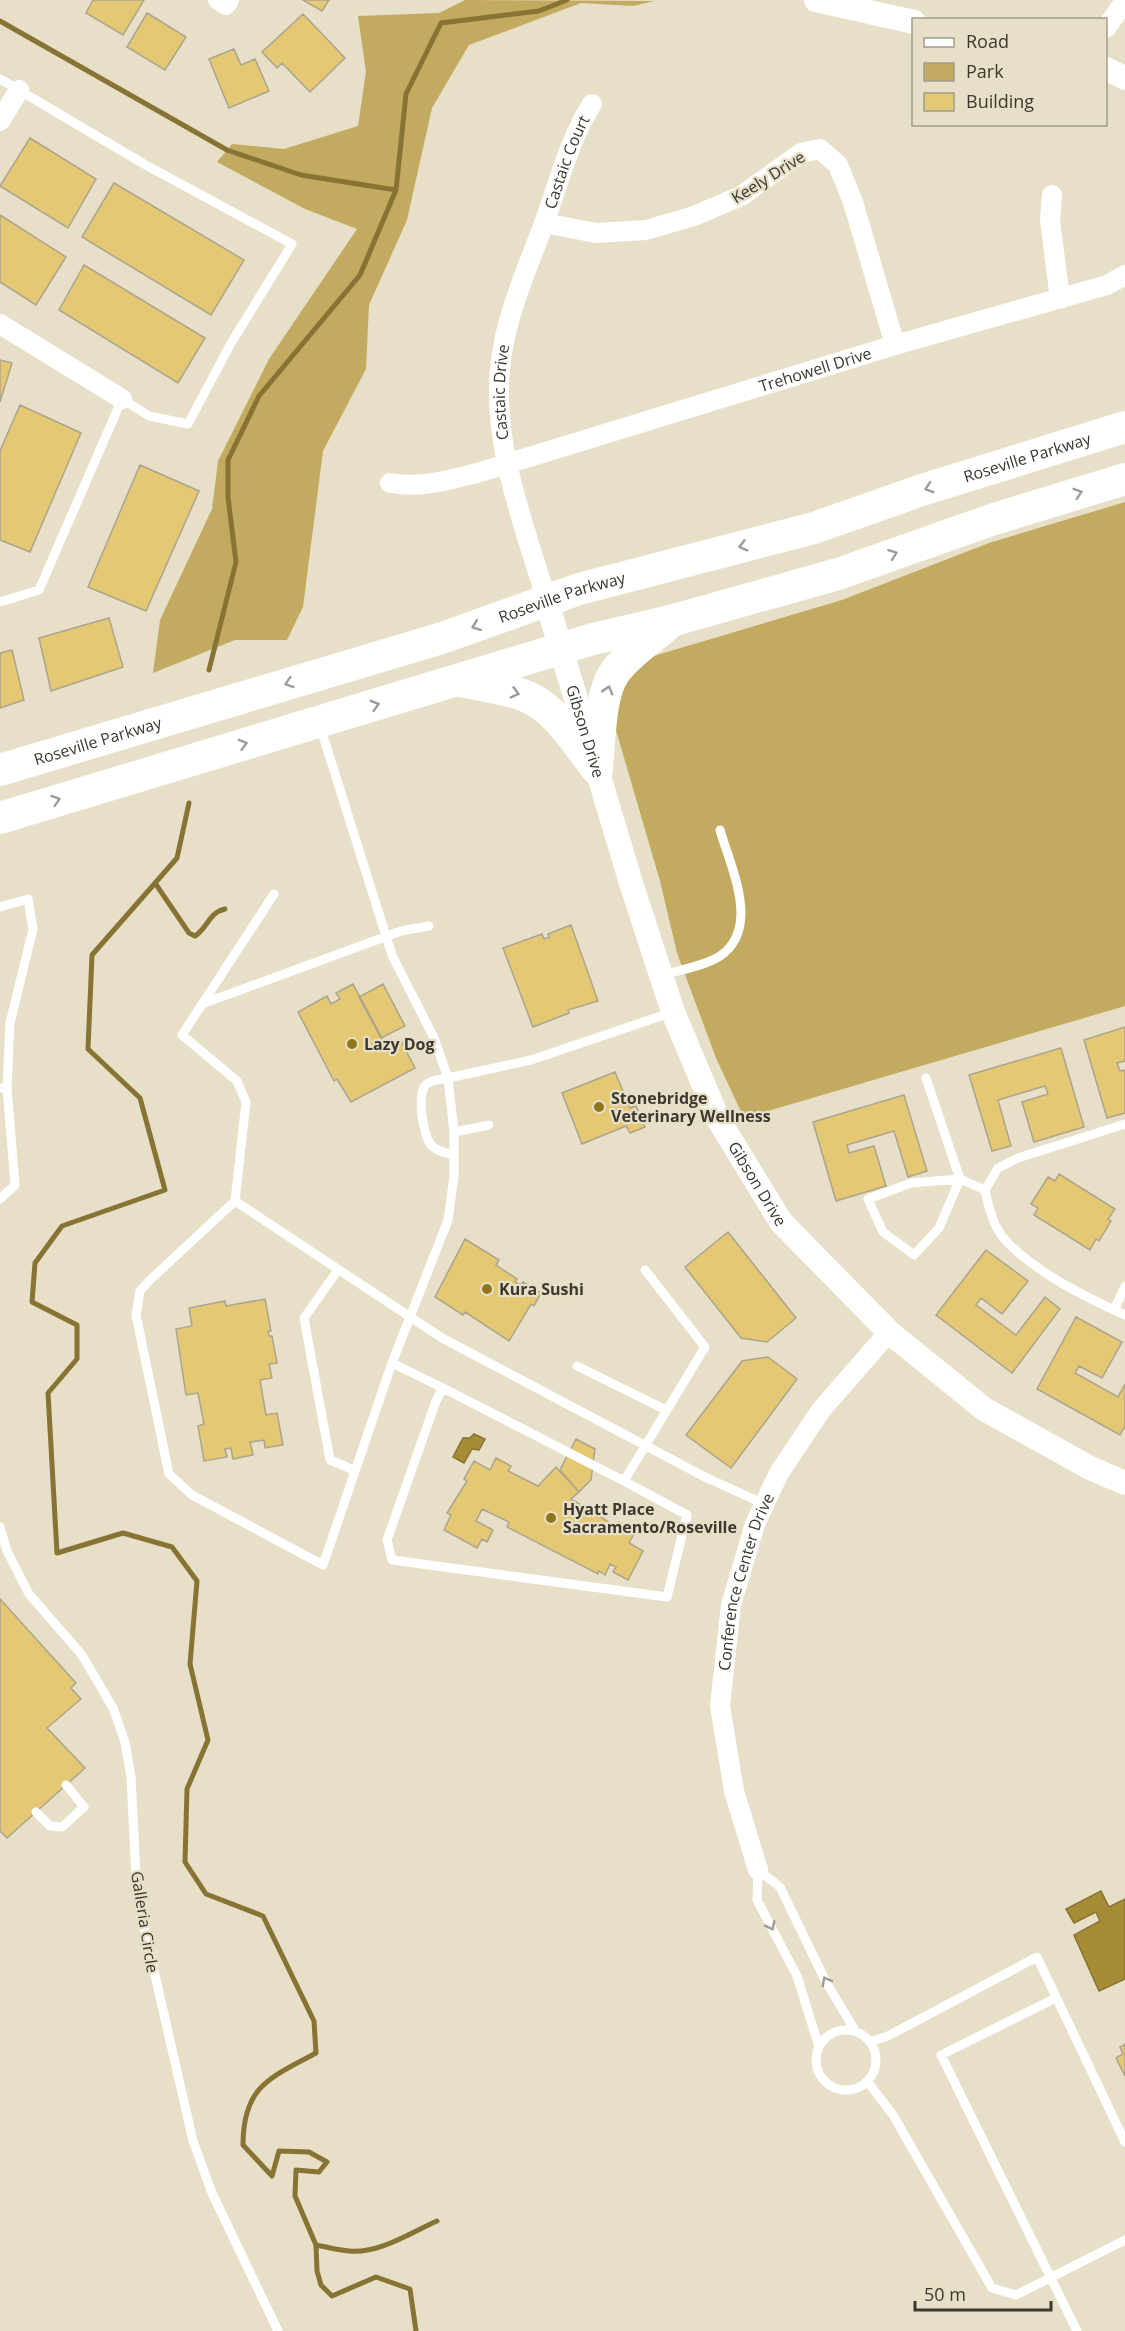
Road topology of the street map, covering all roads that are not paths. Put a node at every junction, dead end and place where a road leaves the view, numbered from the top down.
1 (218, 0) edge
2 (229, 0) edge
3 (816, 0) edge
4 (1125, 1) edge
5 (887, 8) edge
6 (912, 21) edge
7 (1107, 27) edge
8 (1107, 69) edge
9 (1125, 78) edge
10 (0, 79) edge
11 (19, 90) junction
12 (592, 104) dead end
13 (0, 121) edge
14 (1052, 195) dead end
15 (544, 223) junction
16 (1125, 275) edge
17 (1060, 299) junction
18 (0, 324) edge
19 (895, 345) junction
20 (122, 399) junction
21 (1125, 427) edge
22 (506, 464) junction
23 (1125, 479) edge
24 (390, 483) dead end
25 (546, 599) junction
26 (0, 602) edge
27 (674, 620) junction
28 (560, 649) junction
29 (458, 680) junction
30 (318, 721) junction
31 (597, 769) junction
32 (0, 770) edge
33 (0, 818) edge
34 (720, 830) dead end
35 (274, 894) dead end
36 (0, 908) edge
37 (429, 926) dead end
38 (386, 937) junction
39 (660, 976) junction
40 (201, 1004) junction
41 (673, 1012) junction
42 (10, 1023) junction
43 (0, 1026) edge
44 (447, 1078) junction
45 (926, 1078) dead end
46 (3, 1088) edge
47 (1125, 1124) edge
48 (489, 1125) dead end
49 (454, 1132) junction
50 (454, 1155) junction
51 (960, 1179) junction
52 (15, 1185) junction
53 (0, 1186) edge
54 (986, 1190) junction
55 (0, 1199) edge
56 (235, 1201) junction
57 (338, 1270) junction
58 (645, 1270) dead end
59 (1125, 1286) edge
60 (1114, 1310) junction
61 (1125, 1315) edge
62 (409, 1318) junction
63 (889, 1332) junction
64 (392, 1363) junction
65 (577, 1366) dead end
66 (443, 1388) junction
67 (666, 1410) junction
68 (645, 1445) junction
69 (354, 1470) junction
70 (624, 1481) junction
71 (1125, 1483) edge
72 (764, 1504) junction
73 (0, 1527) edge
74 (66, 1785) dead end
75 (36, 1812) dead end
76 (758, 1870) junction
77 (1056, 1998) junction
78 (856, 2031) junction
79 (870, 2042) junction
80 (819, 2047) junction
81 (867, 2081) junction
82 (1125, 2142) edge
83 (1125, 2240) edge
84 (1050, 2277) junction
85 (278, 2331) edge
86 (1077, 2331) edge

1 - 2 street
3 - 5 street
4 - 7 street
5 - 6 street
8 - 9 street
10 - 11 lane
11 - 13 street
11 - 20 lane
12 - 15 street, Castaic Court
14 - 17 street
15 - 19 street, Keely Drive
15 - 22 street, Castaic Drive
16 - 17 street, Trehowell Drive
17 - 19 street, Trehowell Drive
18 - 20 street
19 - 22 street, Trehowell Drive
20 - 26 lane
21 -> 25 main road, Roseville Parkway
22 - 24 street, Trehowell Drive
22 - 25 street, Castaic Drive
27 -> 23 main road
25 - 28 street, Gibson Drive
25 -> 32 main road, Roseville Parkway
27 - 28 main road
31 -> 27 main road
28 - 29 main road
28 - 31 street, Gibson Drive
30 -> 29 main road
29 -> 31 main road
33 -> 30 main road
30 - 38 lane
31 - 39 street, Gibson Drive
34 - 39 lane
35 - 40 lane
36 - 42 lane
37 - 38 lane
38 - 40 lane
38 - 44 lane
39 - 41 street, Gibson Drive
40 - 56 lane
41 - 44 lane
41 - 63 street, Gibson Drive
42 - 43 lane
42 - 46 lane
44 - 49 lane
44 - 50 lane
45 - 51 lane
46 - 52 lane
47 - 54 lane
48 - 49 lane
49 - 50 lane
50 - 62 lane
51 - 51 lane
51 - 54 lane
52 - 53 lane
52 - 55 lane
54 - 60 lane
56 - 57 lane
56 - 69 lane
57 - 62 lane
57 - 69 lane
58 - 67 lane
59 - 60 lane
60 - 61 lane
62 - 64 lane
62 - 68 lane
63 - 71 street, Gibson Drive
63 - 72 street, Conference Center Drive
64 - 66 lane
64 - 69 lane
65 - 67 lane
66 - 70 lane
66 - 70 lane
67 - 68 lane
68 - 70 lane
68 - 72 lane
72 - 76 street, Conference Center Drive
73 - 85 lane, Galleria Circle
74 - 75 lane
78 -> 76 lane
76 -> 80 lane
77 - 79 lane
77 - 82 lane
77 - 84 lane
78 - 79 lane
78 - 80 lane
79 - 81 lane
80 - 81 lane
81 - 84 lane
83 - 84 lane
84 - 86 lane

